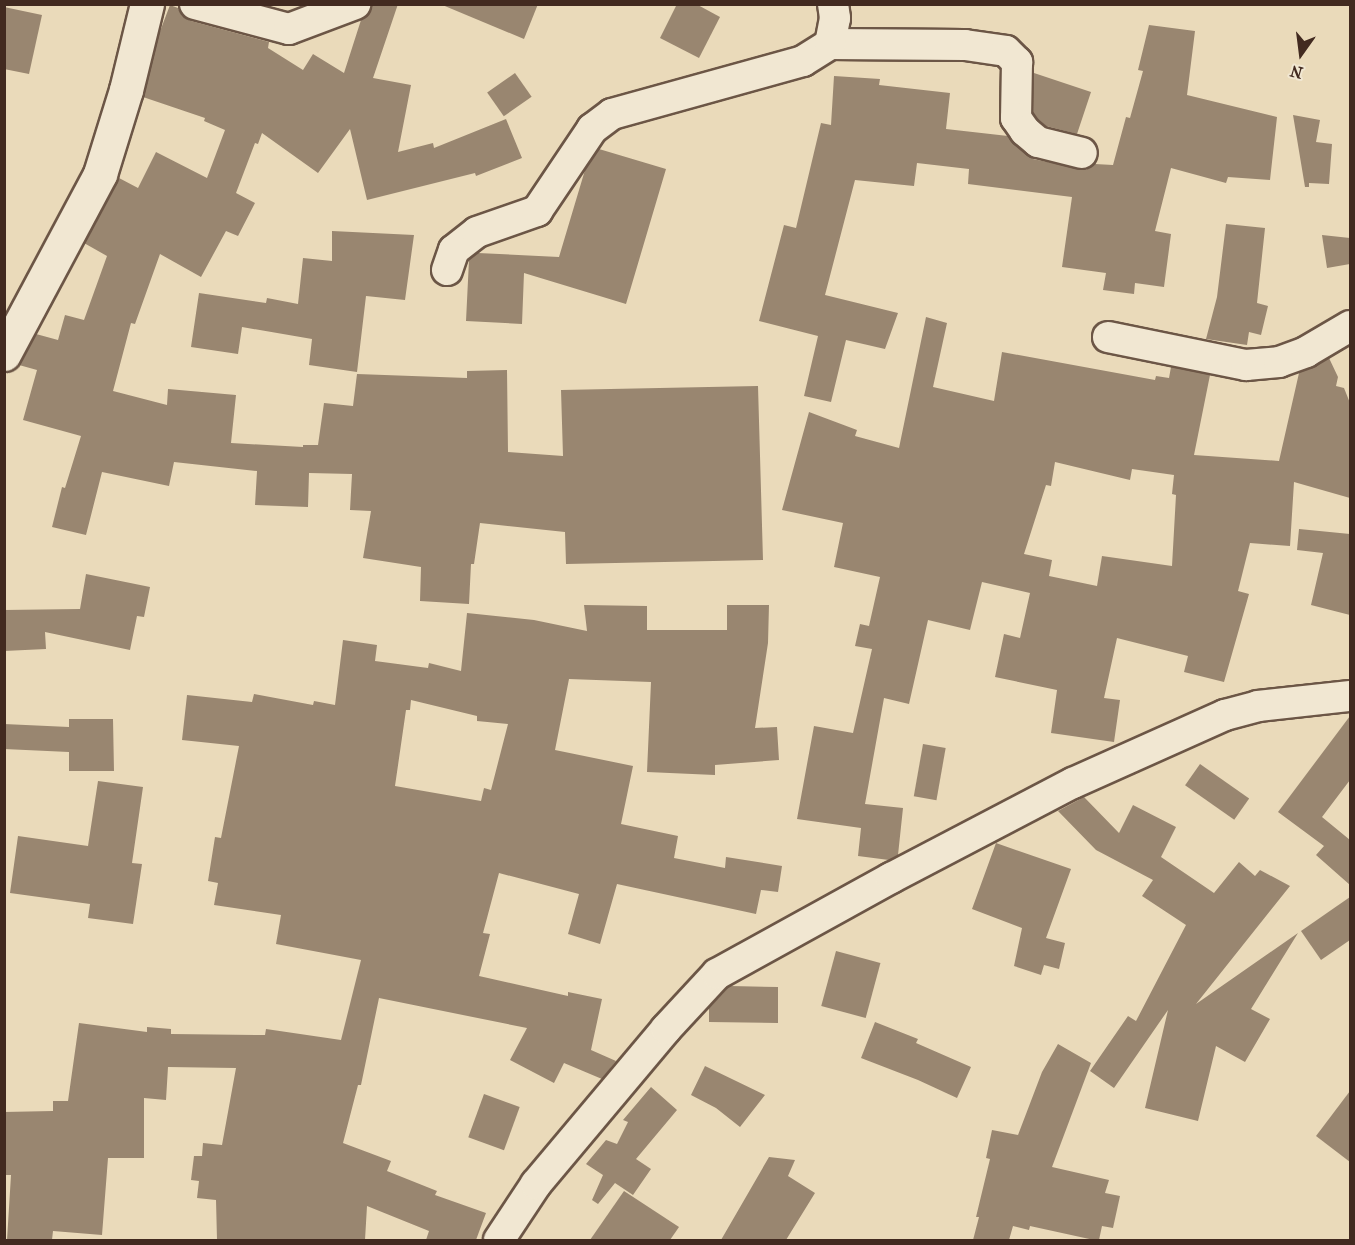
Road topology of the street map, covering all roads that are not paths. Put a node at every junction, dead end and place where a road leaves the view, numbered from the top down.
1 (147, 4) edge
2 (195, 4) edge
3 (355, 4) edge
4 (833, 4) edge
5 (830, 44) junction
6 (1082, 153) dead end
7 (447, 270) dead end
8 (1350, 326) edge
9 (1108, 337) dead end
10 (4, 354) edge
11 (1350, 696) edge
12 (499, 1240) edge

1 - 10 street
2 - 3 street
4 - 5 street
5 - 6 street
5 - 7 street
8 - 9 street
11 - 12 street

